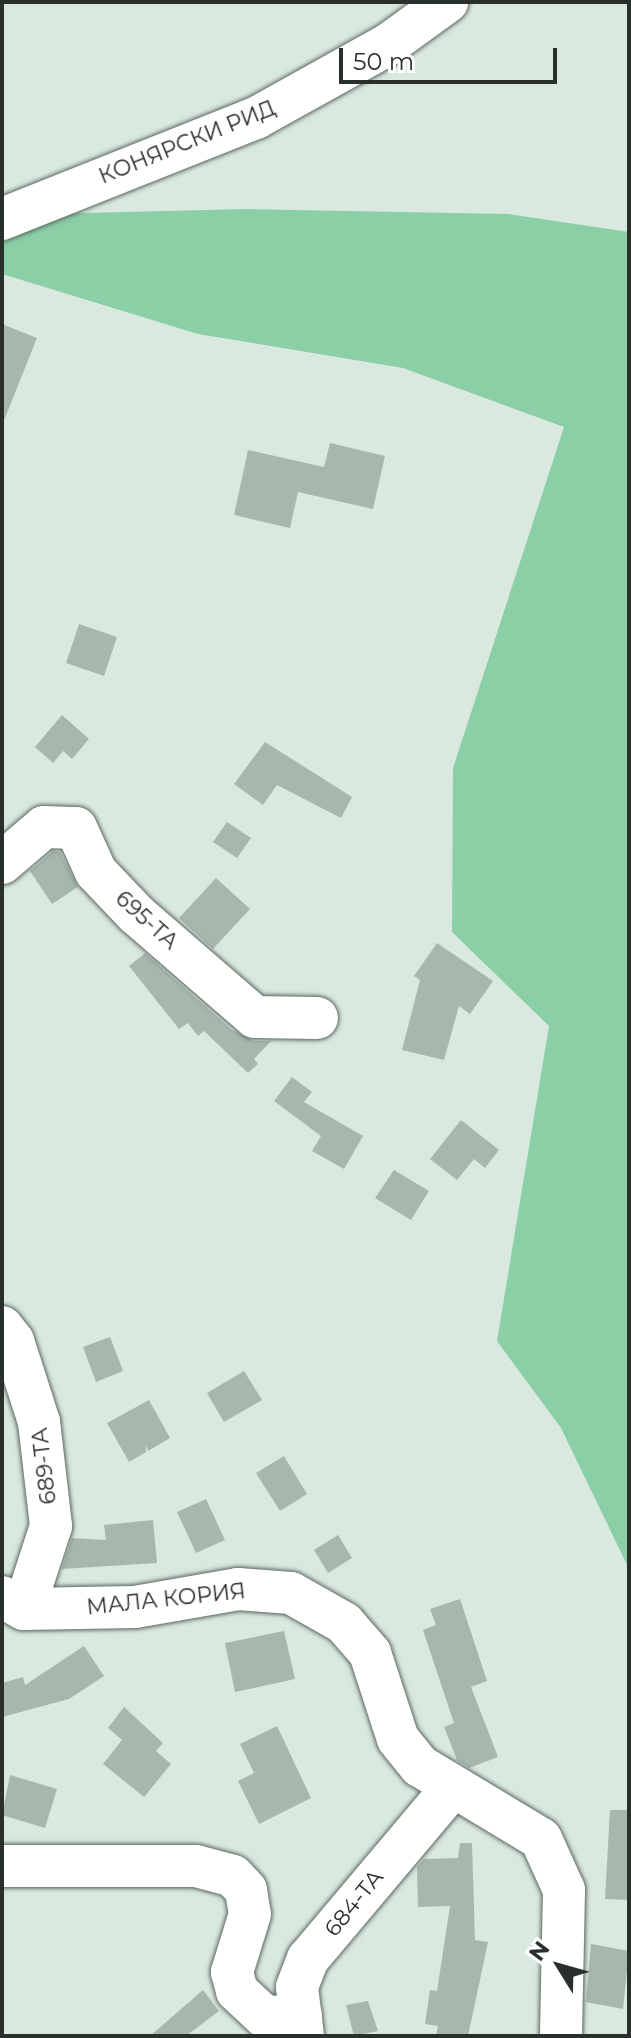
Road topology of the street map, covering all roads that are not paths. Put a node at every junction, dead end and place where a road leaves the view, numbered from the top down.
1 (447, 2) edge
2 (2, 219) edge
3 (2, 863) edge
4 (317, 1018) dead end
5 (2, 1327) edge
6 (13, 1603) edge
7 (453, 1787) junction
8 (2, 1866) edge
9 (302, 2026) edge
10 (561, 2036) edge

1 - 2 street, КОНЯРСКИ РИД
3 - 4 street, 695-ТА
5 - 6 street, 689-ТА
6 - 7 street, МАЛА КОРИЯ
7 - 9 street, 684-ТА
7 - 10 street, МАЛА КОРИЯ
8 - 9 street

